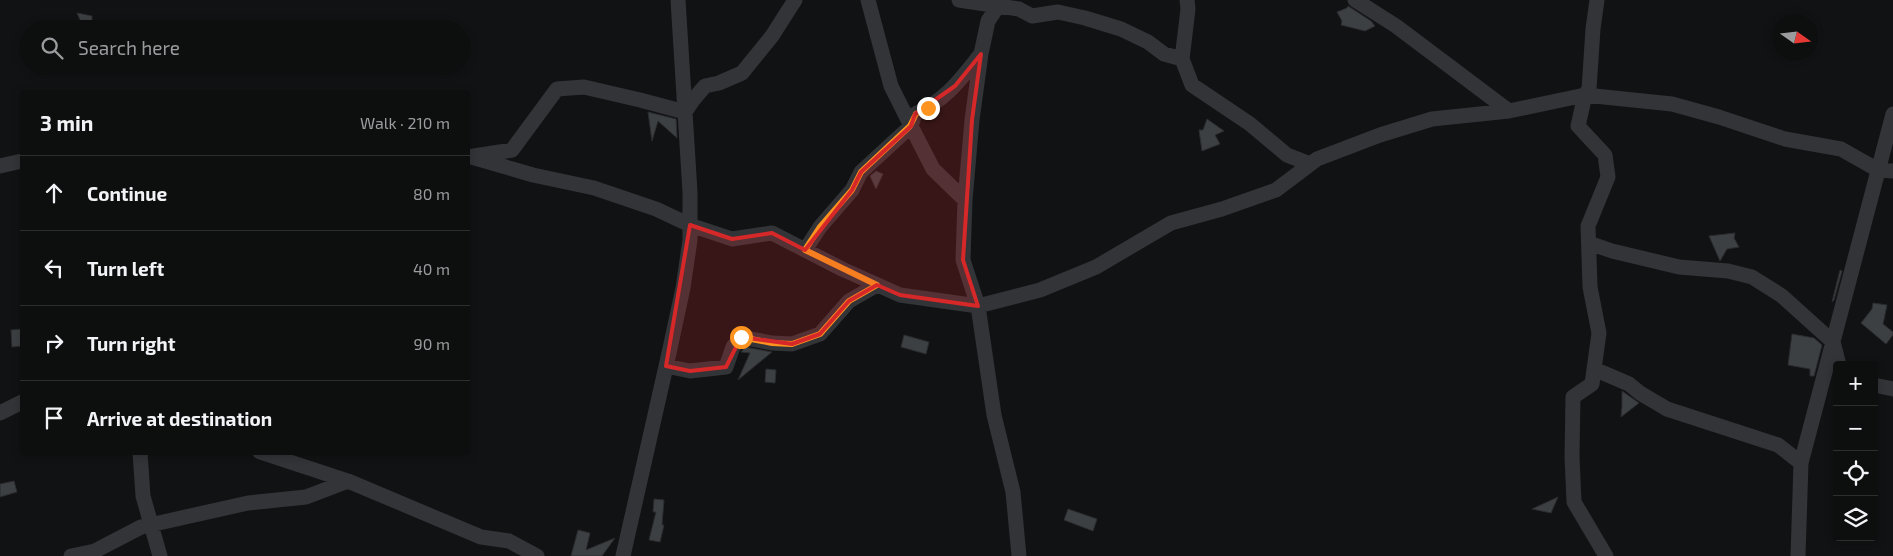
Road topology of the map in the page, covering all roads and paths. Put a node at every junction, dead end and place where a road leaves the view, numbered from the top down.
1 (678, 0) edge
2 (795, 0) edge
3 (868, 0) edge
4 (959, 0) edge
5 (1187, 0) edge
6 (1355, 0) edge
7 (1598, 0) edge
8 (1000, 3) edge
9 (981, 54) junction
10 (1182, 59) junction
11 (1585, 95) junction
12 (1509, 111) junction
13 (685, 112) junction
14 (1893, 114) edge
15 (910, 126) junction
16 (470, 157) edge
17 (470, 158) edge
18 (20, 161) edge
19 (1310, 164) junction
20 (0, 166) edge
21 (1886, 170) edge
22 (965, 200) junction
23 (690, 224) junction
24 (1589, 243) junction
25 (805, 250) junction
26 (877, 285) junction
27 (978, 306) junction
28 (1833, 342) junction
29 (1838, 361) edge
30 (666, 366) junction
31 (1594, 369) junction
32 (1878, 386) edge
33 (1893, 389) edge
34 (20, 403) edge
35 (0, 413) edge
36 (140, 455) edge
37 (269, 455) edge
38 (1801, 463) junction
39 (348, 481) junction
40 (152, 524) junction
41 (1601, 553) edge
42 (70, 556) edge
43 (160, 556) edge
44 (537, 556) edge
45 (622, 556) edge
46 (1019, 556) edge
47 (1798, 556) edge

1 - 13 street
2 - 13 street
3 - 15 street
4 - 8 street
5 - 10 street
6 - 12 street
7 - 11 street
8 - 9 street
8 - 10 street
9 - 15 street
9 - 22 street
10 - 19 street
11 - 12 street
11 - 21 street
11 - 24 street
12 - 19 street
13 - 16 street
13 - 23 street
14 - 21 street
15 - 22 street
15 - 25 street
17 - 23 street
18 - 20 street
19 - 27 street
21 - 28 street
22 - 27 street
23 - 25 street
23 - 30 street
24 - 28 street
24 - 31 street
25 - 26 street
26 - 27 street
26 - 30 street
27 - 46 street
28 - 29 street
28 - 38 street
30 - 45 street
31 - 38 street
31 - 41 street
32 - 33 street
34 - 35 street
36 - 40 street
37 - 39 street
38 - 47 street
39 - 40 street
39 - 44 street
40 - 42 street
40 - 43 street

